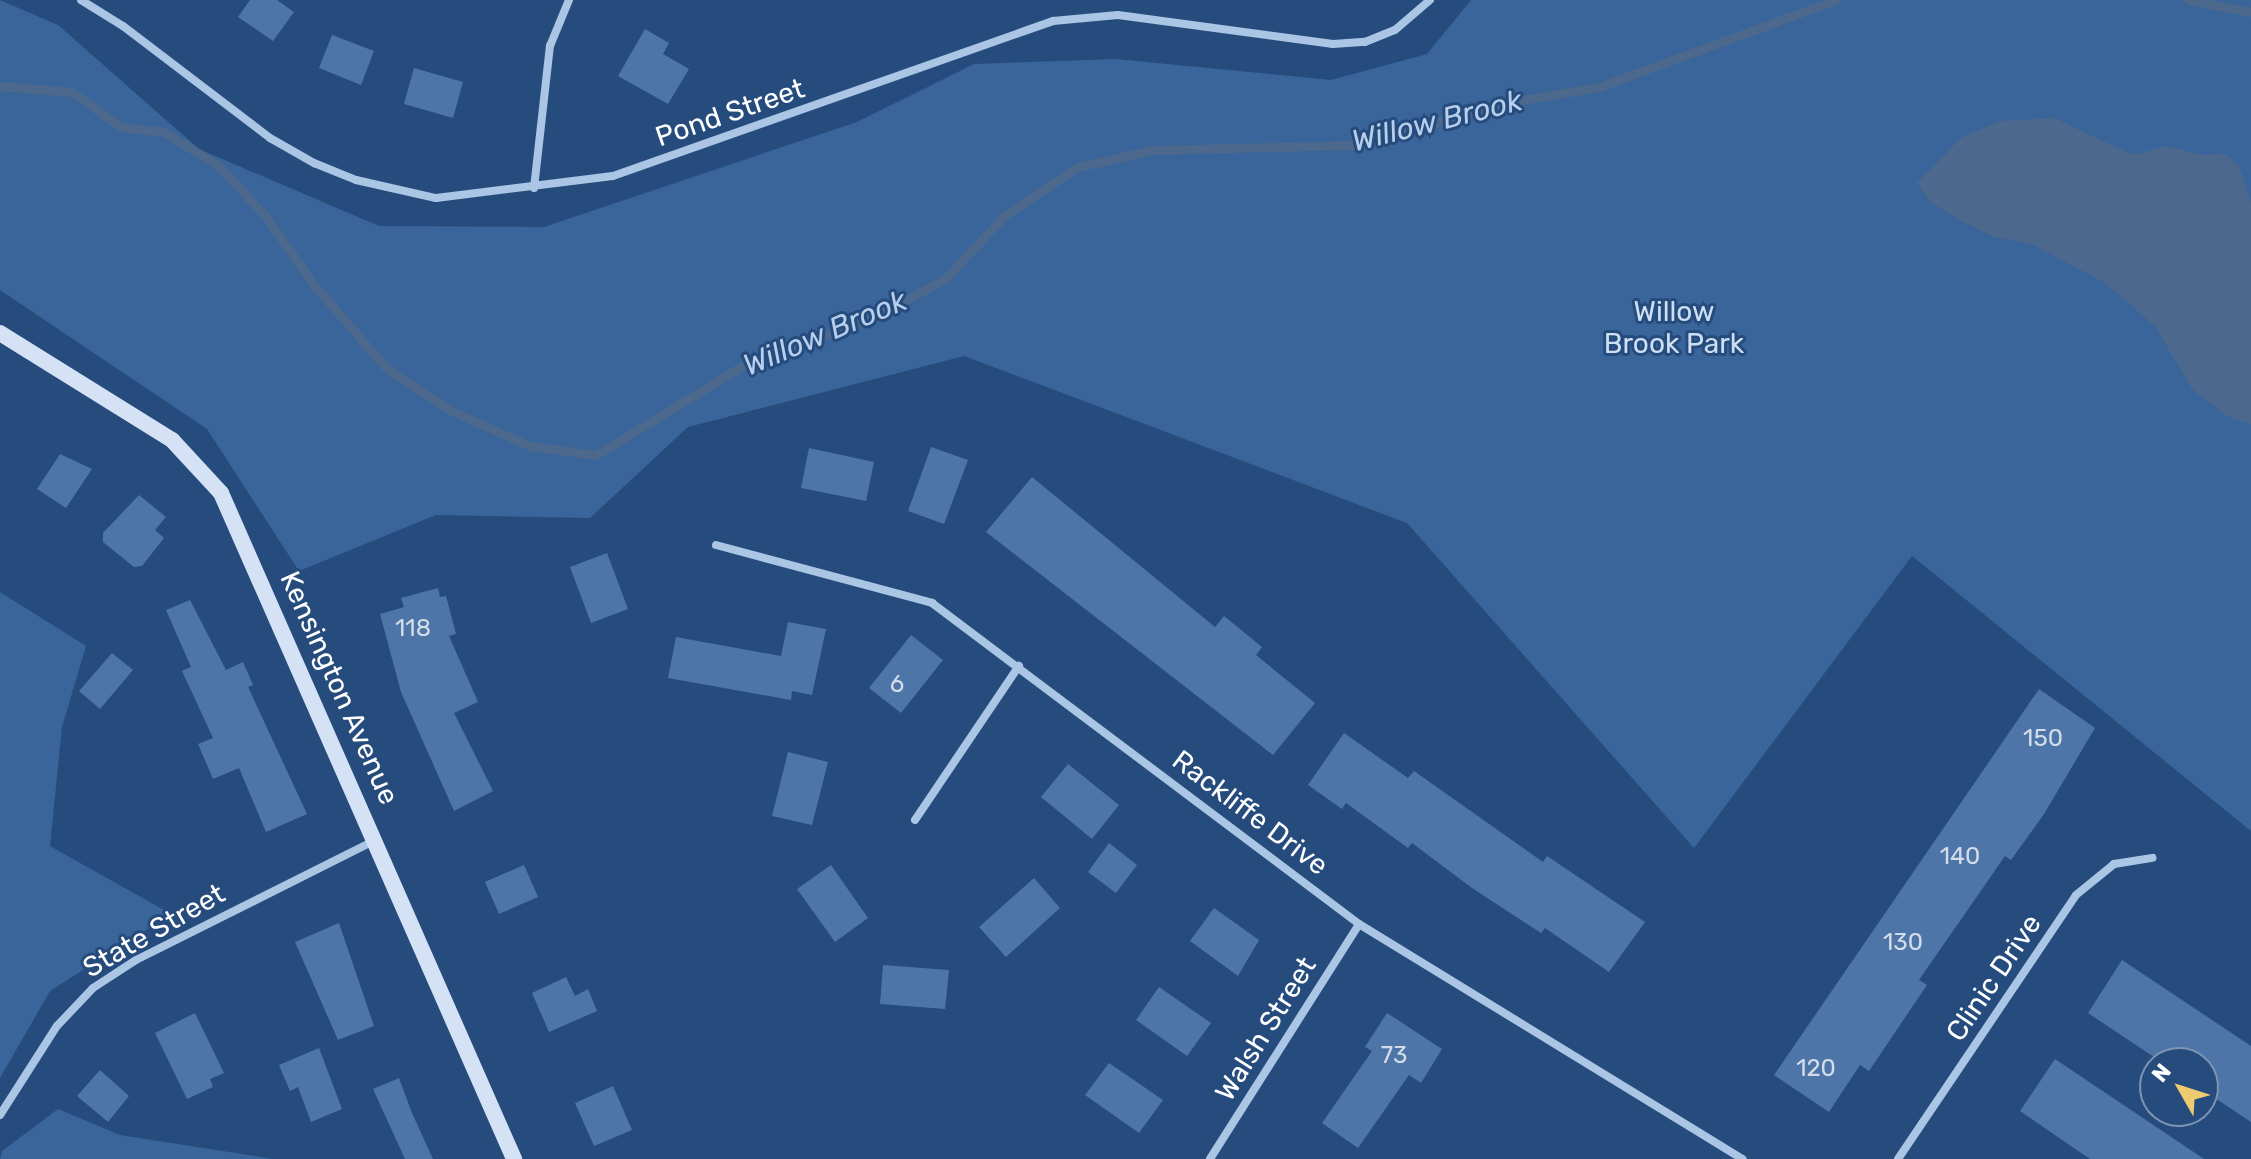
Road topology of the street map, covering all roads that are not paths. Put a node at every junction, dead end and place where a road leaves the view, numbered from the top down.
1 (81, 0) edge
2 (569, 0) edge
3 (1428, 3) edge
4 (534, 188) junction
5 (0, 333) edge
6 (716, 545) dead end
7 (1019, 666) junction
8 (915, 820) dead end
9 (376, 839) junction
10 (2153, 858) dead end
11 (1359, 924) junction
12 (0, 1115) edge
13 (514, 1159) edge
14 (1210, 1159) edge
15 (1743, 1159) edge
16 (1898, 1159) edge

1 - 4 street, Pond Street
2 - 4 street
3 - 4 street, Pond Street
5 - 9 main road, Kensington Avenue
6 - 7 street, Rackliffe Drive
7 - 8 street
7 - 11 street, Rackliffe Drive
9 - 12 street, State Street
9 - 13 main road, Kensington Avenue
10 - 16 street, Clinic Drive
11 - 14 street, Walsh Street
11 - 15 street, Rackliffe Drive

